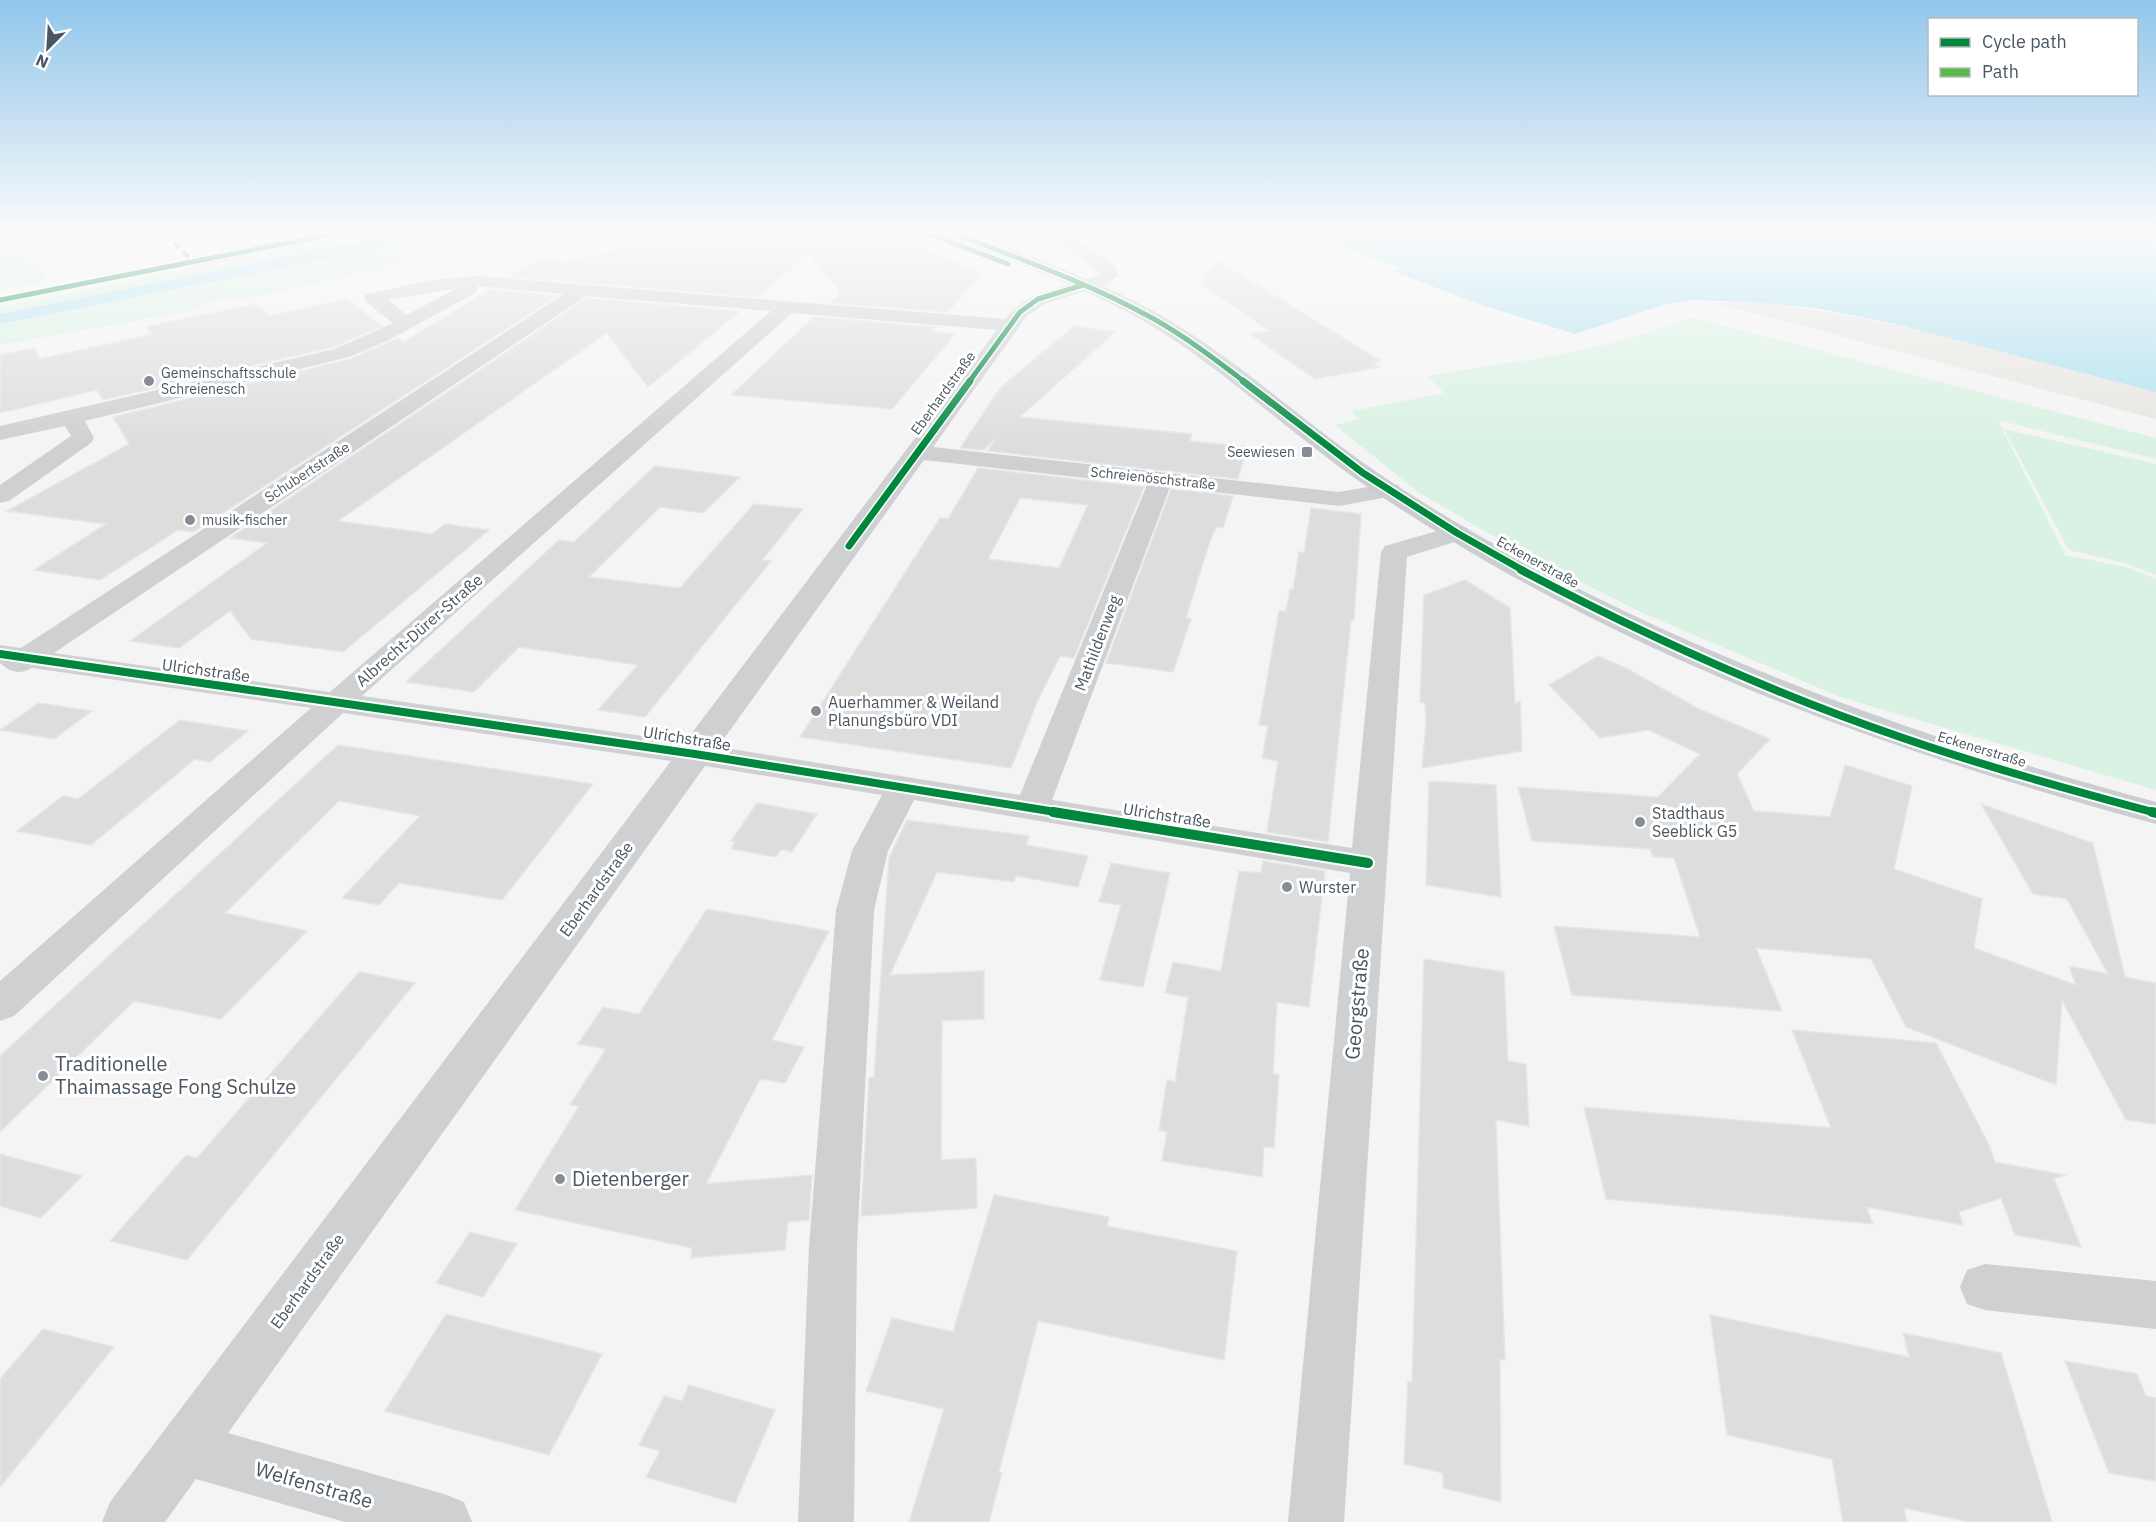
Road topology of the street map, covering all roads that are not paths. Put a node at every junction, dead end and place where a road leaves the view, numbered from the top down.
1 (383, 305) edge
2 (435, 305) edge
3 (559, 305) edge
4 (776, 305) edge
5 (1030, 305) edge
6 (1126, 305) edge
7 (788, 306) junction
8 (405, 323) junction
9 (1010, 325) junction
10 (72, 418) junction
11 (0, 433) edge
12 (918, 452) junction
13 (1161, 479) junction
14 (1389, 490) junction
15 (0, 496) edge
16 (1458, 533) junction
17 (9, 662) edge
18 (335, 704) junction
19 (695, 754) junction
20 (903, 788) junction
21 (1032, 808) junction
22 (2156, 813) edge
23 (1368, 863) junction
24 (0, 1005) edge
25 (1985, 1287) dead end
26 (2156, 1305) edge
27 (184, 1448) junction
28 (130, 1522) edge
29 (444, 1522) edge
30 (826, 1522) edge
31 (1316, 1522) edge

1 - 8 street
2 - 8 street
3 - 17 street, Schubertstraße
4 - 7 street
5 - 9 street, Eberhardstraße
6 - 14 main road, Eckenerstraße
7 - 9 street
7 - 18 street, Albrecht-Dürer-Straße
8 - 10 street
9 - 12 street, Eberhardstraße
10 - 11 street
10 - 15 street
12 - 13 street, Schreienöschstraße
12 - 19 street, Eberhardstraße
13 - 14 street, Schreienöschstraße
13 - 21 street, Mathildenweg
14 - 16 main road, Eckenerstraße
16 - 22 main road, Eckenerstraße
16 - 23 street, Georgstraße
17 - 18 street, Ulrichstraße
18 - 19 street, Ulrichstraße
18 - 24 street, Albrecht-Dürer-Straße
19 - 20 street, Ulrichstraße
19 - 27 street, Eberhardstraße
20 - 21 street, Ulrichstraße
20 - 30 street
21 - 23 street, Ulrichstraße
23 - 31 street, Georgstraße
25 - 26 street
27 - 28 street, Eberhardstraße
27 - 29 street, Welfenstraße

